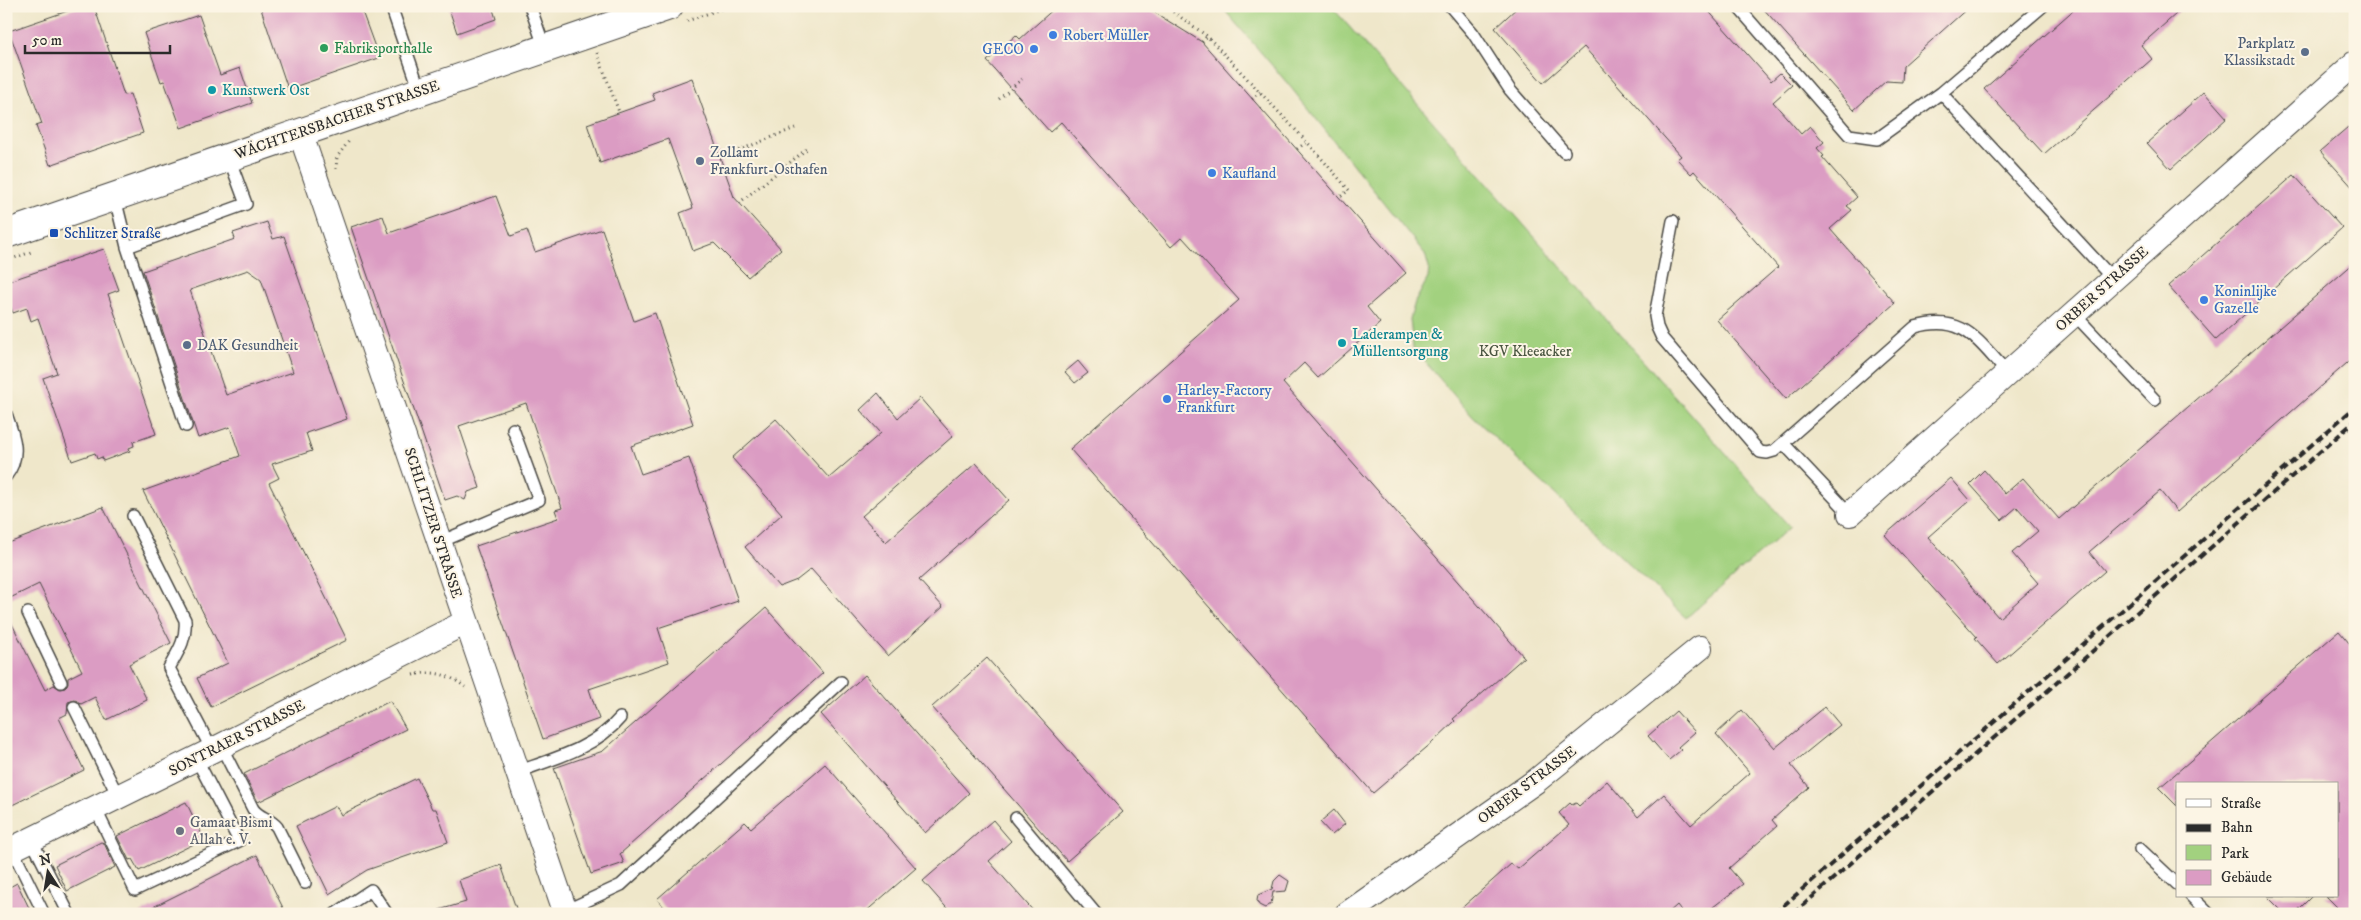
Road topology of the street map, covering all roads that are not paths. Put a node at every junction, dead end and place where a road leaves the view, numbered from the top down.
1 (391, 6) edge
2 (530, 6) edge
3 (668, 6) edge
4 (1450, 6) edge
5 (1737, 6) edge
6 (2043, 6) edge
7 (545, 49) junction
8 (2355, 63) edge
9 (420, 91) junction
10 (1941, 93) junction
11 (300, 132) junction
12 (1564, 152) dead end
13 (229, 158) junction
14 (115, 198) junction
15 (1673, 221) dead end
16 (6, 234) edge
17 (127, 247) junction
18 (2113, 279) junction
19 (2074, 314) junction
20 (2008, 373) junction
21 (2155, 400) dead end
22 (6, 414) edge
23 (186, 426) dead end
24 (513, 429) dead end
25 (1783, 443) junction
26 (6, 476) edge
27 (1850, 514) joint
28 (133, 516) dead end
29 (440, 542) junction
30 (28, 613) dead end
31 (466, 622) junction
32 (1700, 648) dead end
33 (61, 682) dead end
34 (841, 682) dead end
35 (74, 707) dead end
36 (620, 718) dead end
37 (210, 751) junction
38 (518, 772) junction
39 (118, 796) junction
40 (95, 808) junction
41 (1016, 818) dead end
42 (16, 847) edge
43 (2140, 849) dead end
44 (305, 883) dead end
45 (2176, 883) edge
46 (2193, 898) edge
47 (566, 912) edge
48 (44, 914) edge
49 (69, 914) edge
50 (334, 914) edge
51 (387, 914) edge
52 (1096, 914) edge
53 (1347, 914) edge
54 (2209, 914) edge

1 - 9 lane
2 - 7 lane
3 - 7 street, WÄCHTERSBACHER STRASSE
4 - 12 lane
5 - 10 lane
6 - 10 lane
7 - 9 street, WÄCHTERSBACHER STRASSE
8 - 18 street, ORBER STRASSE
9 - 11 street, WÄCHTERSBACHER STRASSE
10 - 18 lane
11 - 13 street, WÄCHTERSBACHER STRASSE
11 - 29 street, SCHLITZER STRASSE
13 - 14 street, WÄCHTERSBACHER STRASSE
13 - 17 lane
14 - 16 street, WÄCHTERSBACHER STRASSE
14 - 17 lane
15 - 25 lane
17 - 23 lane
18 - 19 street, ORBER STRASSE
19 - 20 street, ORBER STRASSE
19 - 21 lane
20 - 25 lane
20 - 27 street, ORBER STRASSE
22 - 26 lane
24 - 29 lane
25 - 27 lane
28 - 37 lane
29 - 31 street, SCHLITZER STRASSE
30 - 33 lane
31 - 37 street, SONTRAER STRASSE
31 - 38 street, SCHLITZER STRASSE
32 - 53 street, ORBER STRASSE
34 - 47 lane
35 - 39 lane
36 - 38 lane
37 - 39 street, SONTRAER STRASSE
37 - 40 lane
37 - 44 lane
38 - 47 street, SCHLITZER STRASSE
39 - 40 street, SONTRAER STRASSE
40 - 42 street, SONTRAER STRASSE
41 - 52 lane
42 - 48 lane
42 - 49 lane
43 - 45 lane
46 - 54 lane
50 - 51 lane

